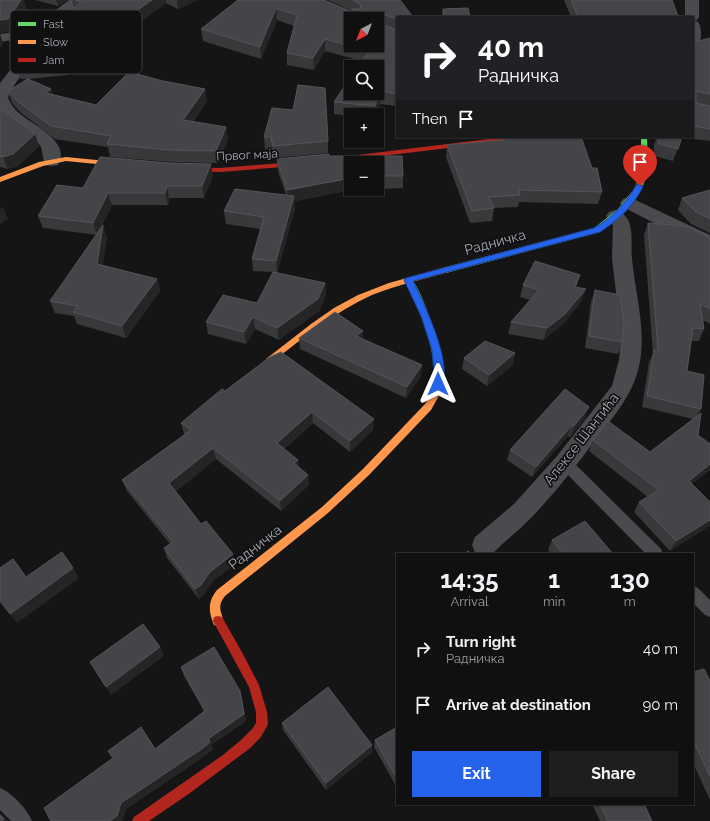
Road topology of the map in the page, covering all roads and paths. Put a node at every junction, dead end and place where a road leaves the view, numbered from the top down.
1 (78, 0) edge
2 (692, 0) edge
3 (66, 10) edge
4 (692, 16) edge
5 (10, 36) edge
6 (0, 38) edge
7 (15, 74) edge
8 (0, 98) edge
9 (514, 138) edge
10 (644, 138) edge
11 (332, 160) edge
12 (52, 161) junction
13 (317, 162) edge
14 (133, 166) edge
15 (172, 169) edge
16 (0, 180) edge
17 (622, 210) junction
18 (710, 243) edge
19 (408, 280) junction
20 (270, 359) edge
21 (565, 463) junction
22 (484, 545) dead end
23 (655, 553) edge
24 (694, 594) edge
25 (710, 610) edge
26 (0, 797) edge
27 (23, 821) edge
28 (138, 821) edge

1 - 3 street
2 - 4 street
5 - 6 street
7 - 8 street
8 - 12 street
9 - 11 street
10 - 17 street, Радничка
12 - 14 street
12 - 16 street
13 - 15 street, Првог маја
17 - 18 street
17 - 19 street, Радничка
17 - 21 street, Алексе Шантића
19 - 20 street, Радничка
19 - 28 street, Радничка
21 - 22 street, Алексе Шантића
21 - 23 lane
24 - 25 lane
26 - 27 lane

